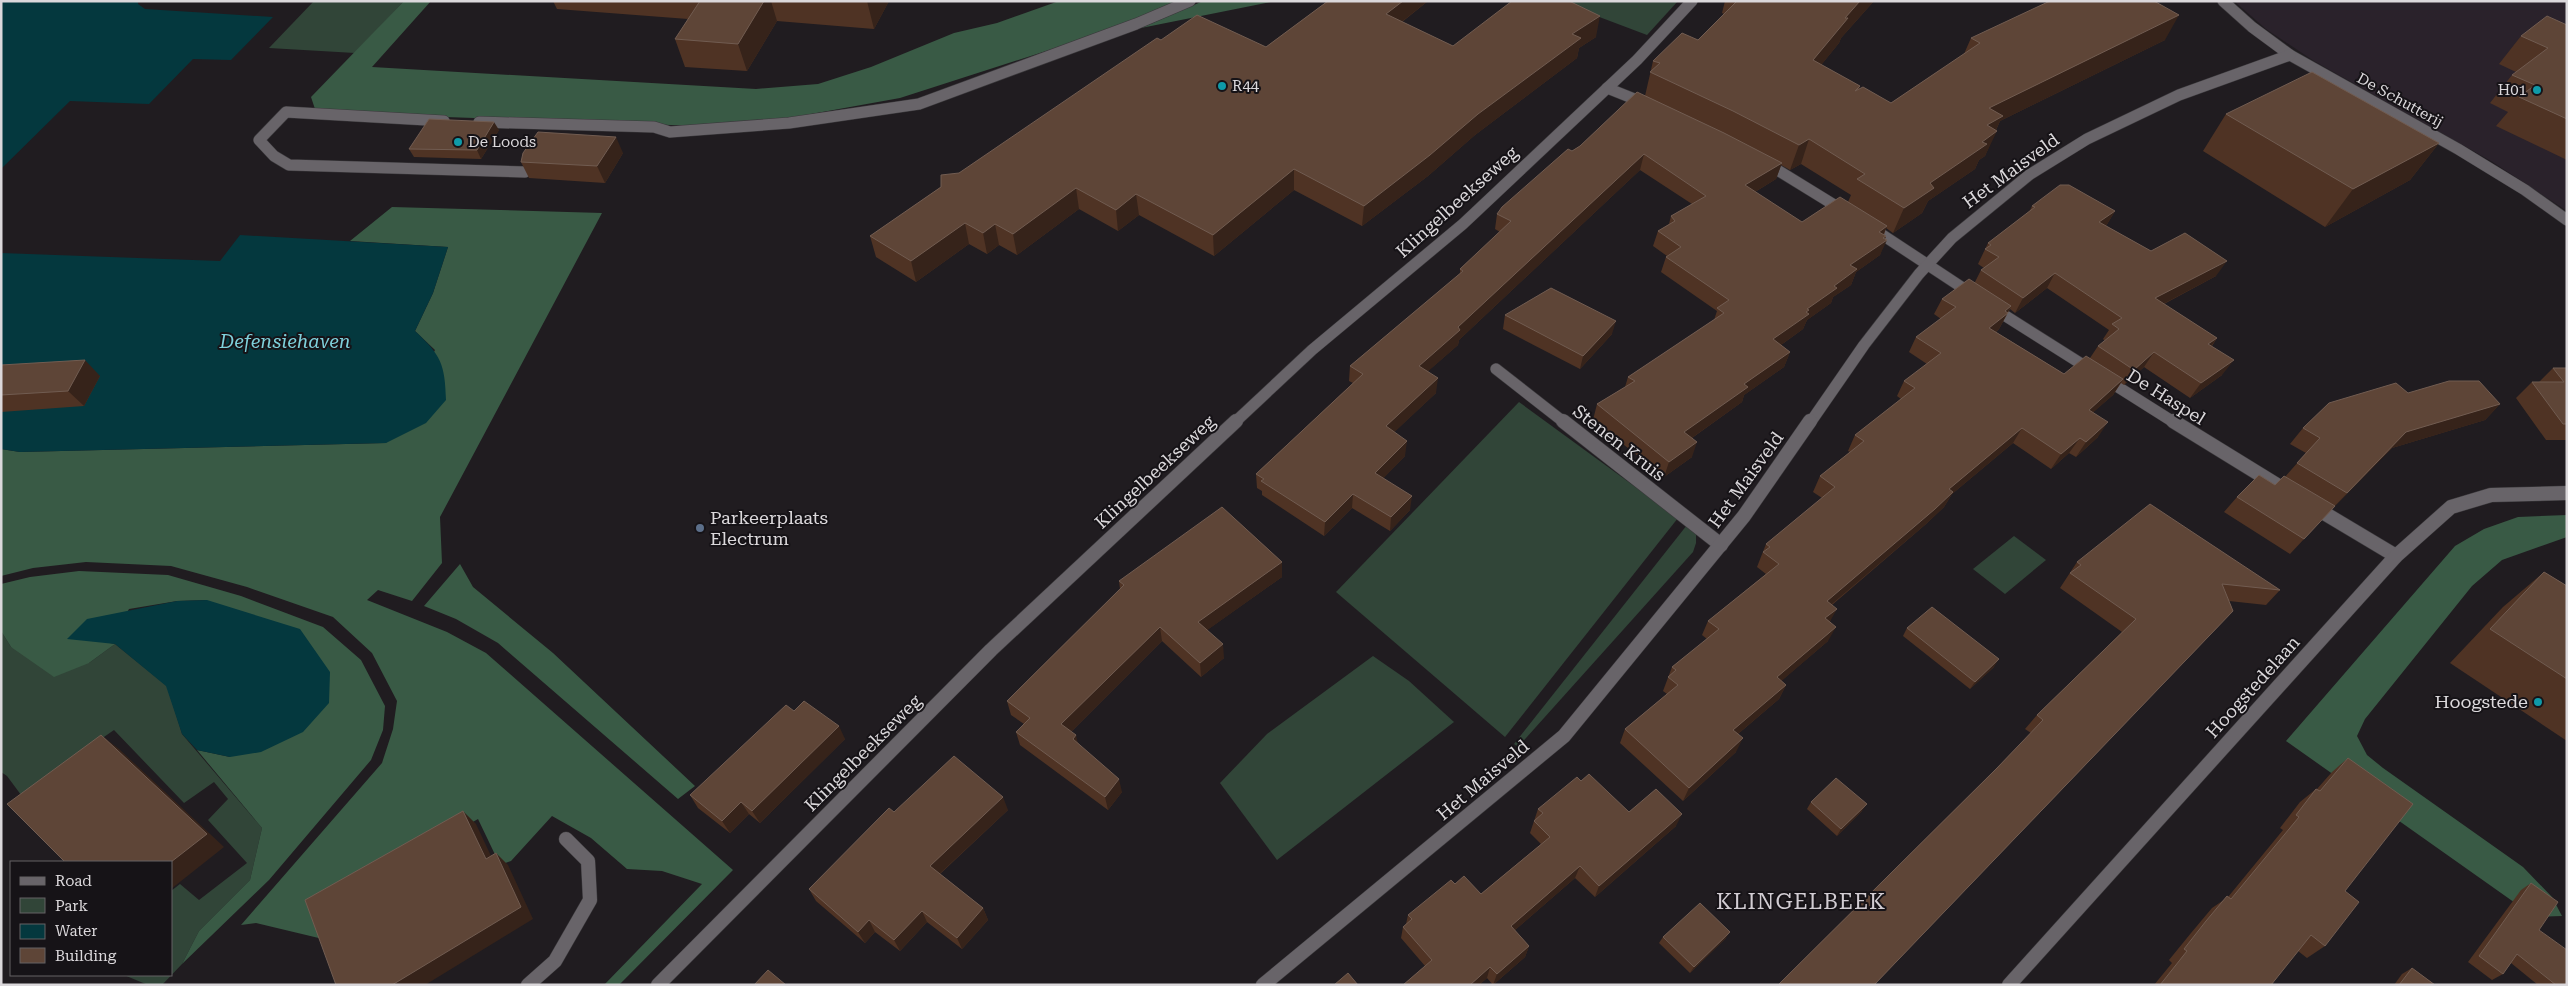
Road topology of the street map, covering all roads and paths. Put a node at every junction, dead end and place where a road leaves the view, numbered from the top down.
1 (1190, 1) edge
2 (1692, 1) edge
3 (2223, 1) edge
4 (2290, 55) junction
5 (1608, 88) junction
6 (1655, 107) edge
7 (1754, 156) edge
8 (525, 172) edge
9 (2567, 220) edge
10 (1928, 264) junction
11 (1496, 369) dead end
12 (2567, 493) edge
13 (1721, 544) junction
14 (2396, 556) junction
15 (566, 839) dead end
16 (528, 985) edge
17 (658, 985) edge
18 (1263, 985) edge
19 (2009, 985) edge

1 - 8 street
2 - 5 street, Klingelbeekseweg
3 - 4 street, De Schutterij
4 - 9 street, De Schutterij
4 - 10 street, Het Maisveld
5 - 6 street
5 - 17 street, Klingelbeekseweg
7 - 10 street, De Haspel
10 - 13 street, Het Maisveld
10 - 14 street, De Haspel
11 - 13 street, Stenen Kruis
12 - 14 street, Hoogstedelaan
13 - 18 street, Het Maisveld
14 - 19 street, Hoogstedelaan
15 - 16 street

